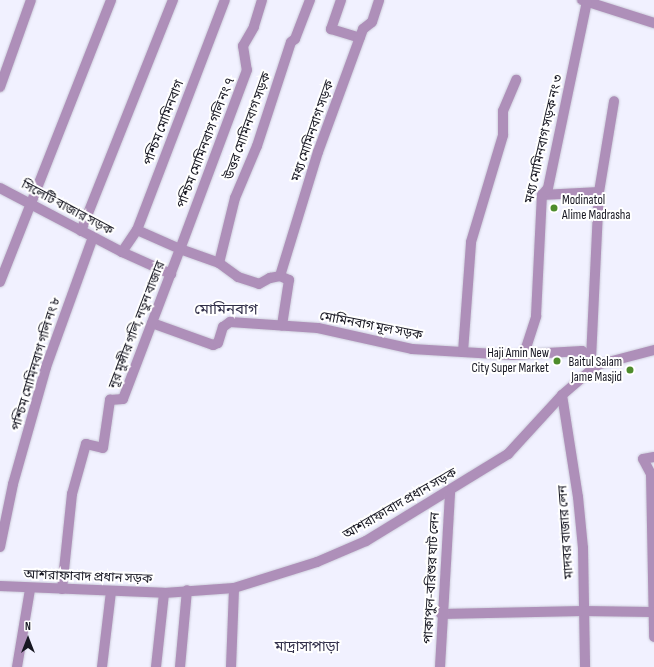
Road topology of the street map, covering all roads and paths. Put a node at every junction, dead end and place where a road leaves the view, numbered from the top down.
1 (31, 0) edge
2 (111, 0) edge
3 (173, 0) edge
4 (225, 0) edge
5 (262, 0) edge
6 (310, 0) edge
7 (341, 0) edge
8 (379, 0) edge
9 (585, 1) edge
10 (610, 5) edge
11 (654, 22) edge
12 (360, 38) junction
13 (516, 80) dead end
14 (0, 87) edge
15 (614, 101) dead end
16 (0, 188) edge
17 (599, 192) junction
18 (542, 195) junction
19 (30, 203) junction
20 (137, 230) junction
21 (81, 231) junction
22 (93, 237) junction
23 (180, 249) junction
24 (122, 252) junction
25 (219, 264) junction
26 (171, 274) junction
27 (280, 276) junction
28 (0, 282) edge
29 (152, 323) junction
30 (282, 325) junction
31 (654, 350) edge
32 (463, 352) junction
33 (524, 354) junction
34 (594, 362) junction
35 (562, 395) junction
36 (654, 457) edge
37 (450, 491) junction
38 (0, 547) edge
39 (0, 586) edge
40 (234, 588) junction
41 (30, 589) junction
42 (62, 589) junction
43 (187, 590) junction
44 (111, 592) junction
45 (164, 593) junction
46 (583, 611) junction
47 (652, 612) junction
48 (441, 614) junction
49 (654, 630) edge
50 (17, 667) edge
51 (102, 667) edge
52 (156, 667) edge
53 (180, 667) edge
54 (231, 667) edge
55 (440, 667) edge
56 (585, 667) edge

1 - 14 street
2 - 19 street
3 - 21 street
4 - 20 street, পশ্চিম মোমিনবাগ
5 - 23 street, পশ্চিম মোমিনবাগ গলি নং ৭
6 - 25 street, উত্তর মোমিনবাগ সড়ক
7 - 12 street
8 - 12 street, মধ্য মোমিনবাগ সড়ক
9 - 10 street
9 - 18 street, মধ্য মোমিনবাগ সড়ক নং ৩
10 - 11 street
12 - 27 street, মধ্য মোমিনবাগ সড়ক
13 - 32 street
15 - 17 street
16 - 19 street, সিলেটি বাজার সড়ক
17 - 18 street
17 - 34 street
18 - 33 street, মধ্য মোমিনবাগ সড়ক নং ৩
19 - 21 street, সিলেটি বাজার সড়ক
19 - 28 street
20 - 23 street, নূর মুন্সীর গলি, নতুন বাজার
20 - 24 street, পশ্চিম মোমিনবাগ
21 - 22 street, সিলেটি বাজার সড়ক
22 - 24 street, সিলেটি বাজার সড়ক
22 - 38 street, পশ্চিম মোমিনবাগ গলি নং ৮
23 - 25 street
23 - 26 street, নূর মুন্সীর গলি, নতুন বাজার
24 - 26 street
25 - 27 street
26 - 29 street, নূর মুন্সীর গলি, নতুন বাজার
27 - 30 street
29 - 30 street, মোমিনবাগ মূল সড়ক
29 - 42 street, নূর মুন্সীর গলি, নতুন বাজার
30 - 32 street, মোমিনবাগ মূল সড়ক
31 - 34 street, আশরাফাবাদ প্রধান সড়ক
32 - 33 street, মোমিনবাগ মূল সড়ক
33 - 34 street, মোমিনবাগ মূল সড়ক
34 - 35 street, আশরাফাবাদ প্রধান সড়ক
35 - 37 street, আশরাফাবাদ প্রধান সড়ক
35 - 46 street, মাদবর বাজার লেন
36 - 47 street
37 - 40 street, আশরাফাবাদ প্রধান সড়ক
37 - 48 street, পাকাপুল-বরিশুর ঘাট লেন
39 - 41 street, আশরাফাবাদ প্রধান সড়ক
40 - 43 street, আশরাফাবাদ প্রধান সড়ক
40 - 54 street
41 - 42 street, আশরাফাবাদ প্রধান সড়ক
41 - 50 street
42 - 44 street, আশরাফাবাদ প্রধান সড়ক
43 - 45 street, আশরাফাবাদ প্রধান সড়ক
43 - 53 street
44 - 45 street, আশরাফাবাদ প্রধান সড়ক
44 - 51 street
45 - 52 street
46 - 47 street
46 - 48 street
46 - 56 street, মাদবর বাজার লেন
47 - 49 street
48 - 55 street, পাকাপুল-বরিশুর ঘাট লেন

